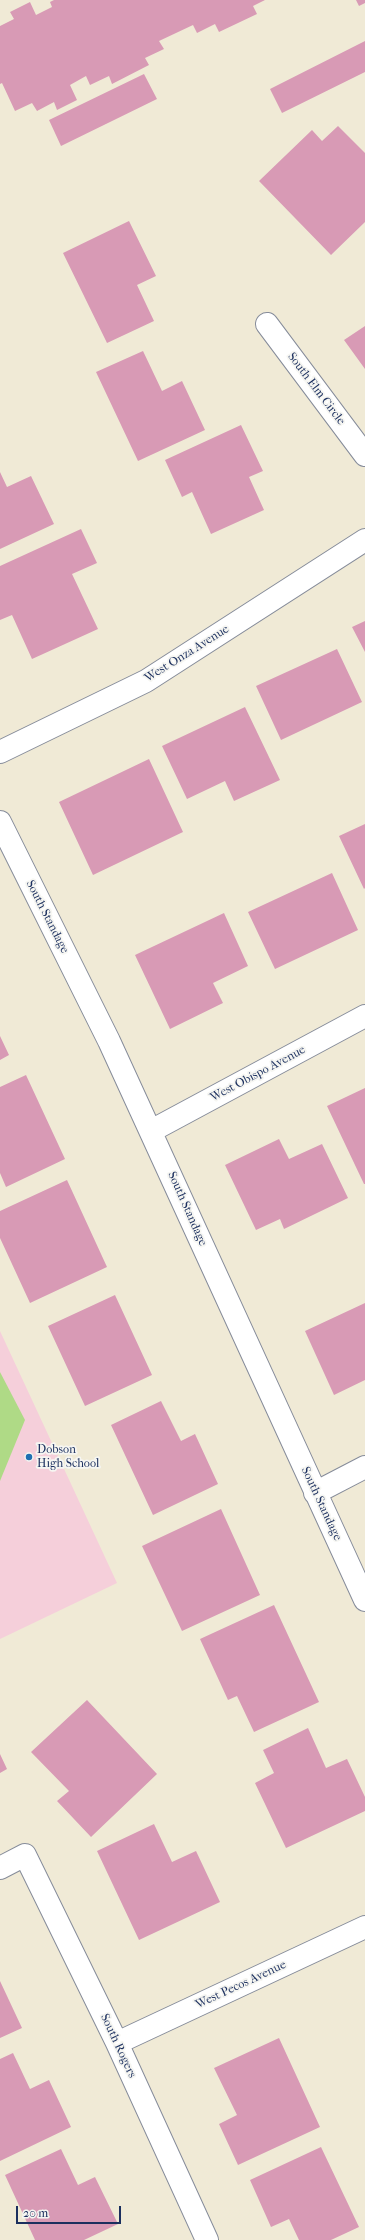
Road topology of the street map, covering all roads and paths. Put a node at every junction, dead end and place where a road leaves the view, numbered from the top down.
1 (267, 324) dead end
2 (365, 454) edge
3 (365, 540) edge
4 (0, 752) edge
5 (0, 822) edge
6 (365, 1016) edge
7 (151, 1131) junction
8 (365, 1468) edge
9 (315, 1493) junction
10 (365, 1600) edge
11 (0, 1868) edge
12 (365, 1927) edge
13 (117, 2043) junction
14 (207, 2240) edge

1 - 2 street, South Elm Circle
3 - 4 street, West Onza Avenue
5 - 7 street, South Standage
6 - 7 street, West Obispo Avenue
7 - 9 street, South Standage
8 - 9 street
9 - 10 street, South Standage
11 - 13 street, South Rogers
12 - 13 street, West Pecos Avenue
13 - 14 street, South Rogers

